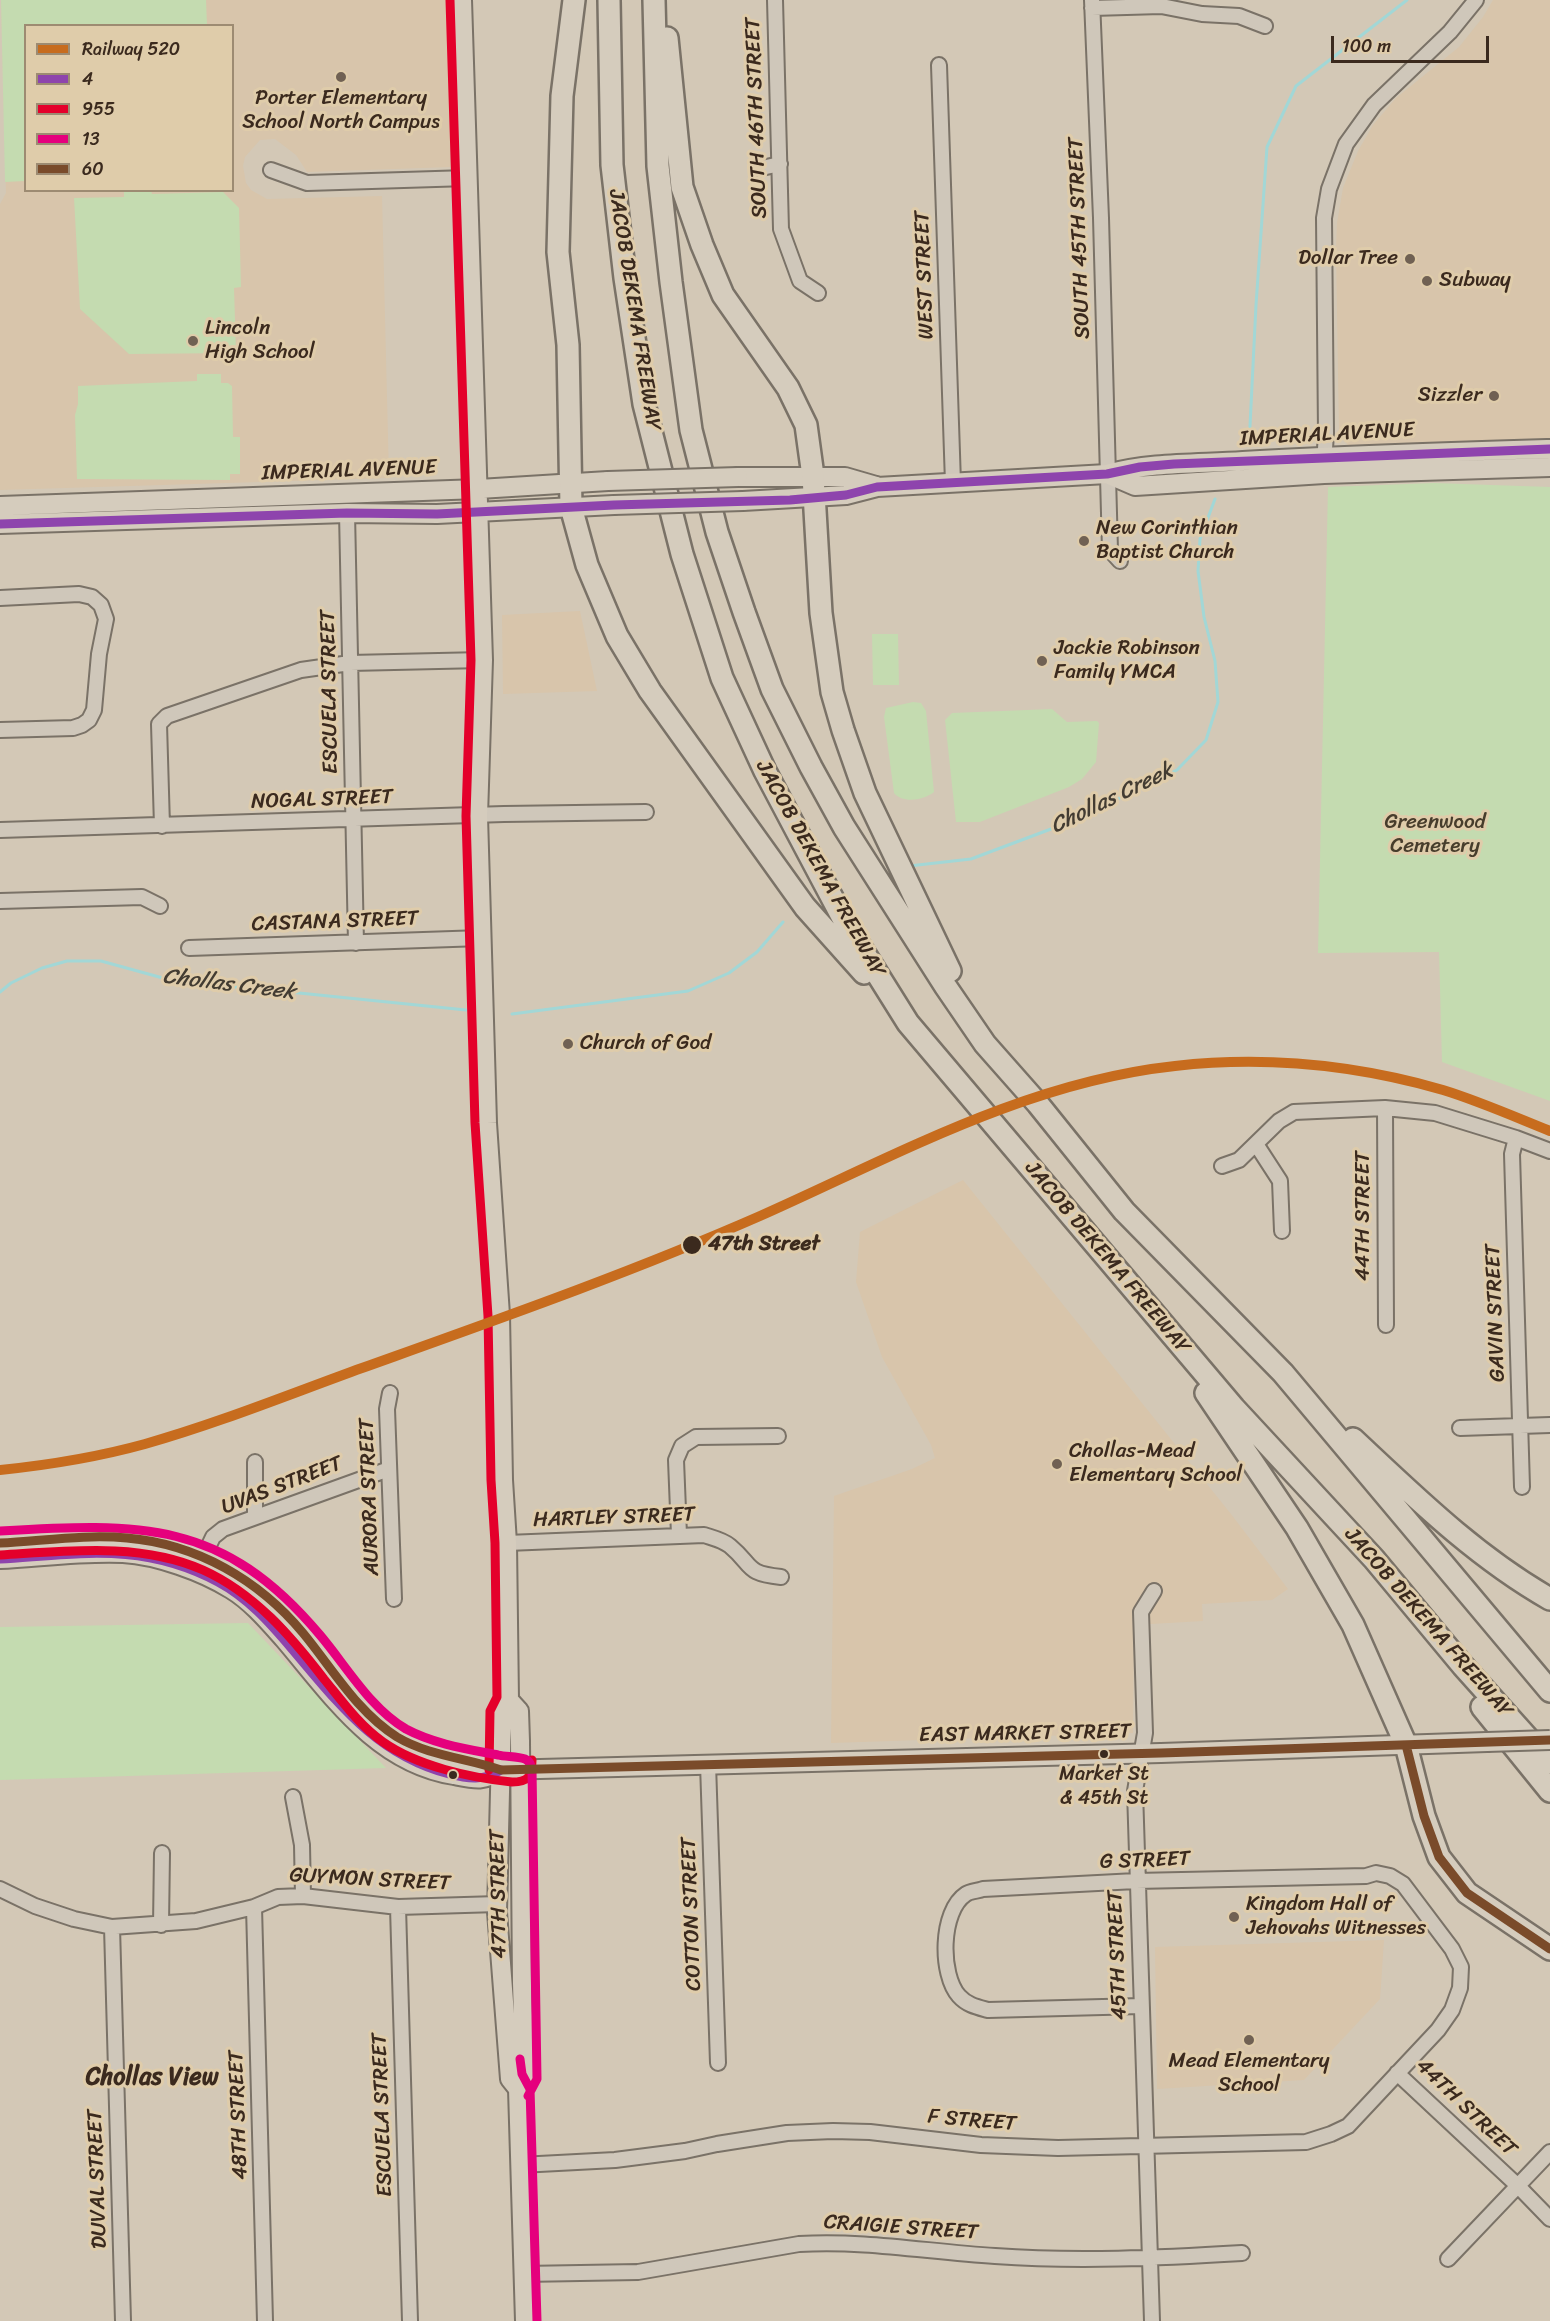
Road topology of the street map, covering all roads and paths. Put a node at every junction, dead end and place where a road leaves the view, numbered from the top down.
1 (462, 0) edge
2 (574, 0) edge
3 (609, 0) edge
4 (654, 0) edge
5 (663, 0) edge
6 (775, 0) edge
7 (1476, 0) edge
8 (1092, 4) edge
9 (1265, 26) dead end
10 (939, 65) dead end
11 (780, 164) junction
12 (757, 169) dead end
13 (271, 170) dead end
14 (468, 178) junction
15 (818, 293) dead end
16 (1550, 449) edge
17 (1324, 465) junction
18 (1550, 466) edge
19 (1107, 474) junction
20 (813, 476) junction
21 (572, 482) junction
22 (953, 483) junction
23 (877, 487) junction
24 (479, 489) junction
25 (814, 497) junction
26 (0, 506) edge
27 (571, 507) junction
28 (478, 512) junction
29 (346, 513) junction
30 (0, 524) edge
31 (1120, 561) dead end
32 (0, 598) edge
33 (483, 660) junction
34 (350, 663) junction
35 (0, 730) edge
36 (646, 812) dead end
37 (478, 816) junction
38 (353, 820) junction
39 (162, 826) junction
40 (0, 830) edge
41 (0, 902) edge
42 (160, 906) dead end
43 (482, 938) junction
44 (356, 943) junction
45 (189, 948) dead end
46 (908, 1023) junction
47 (985, 1044) junction
48 (1384, 1108) junction
49 (1516, 1138) junction
50 (1256, 1144) junction
51 (1550, 1150) edge
52 (1222, 1166) dead end
53 (1282, 1231) dead end
54 (1143, 1299) junction
55 (1386, 1325) dead end
56 (1283, 1373) junction
57 (390, 1393) dead end
58 (1550, 1425) edge
59 (1520, 1426) junction
60 (1460, 1428) dead end
61 (778, 1436) dead end
62 (255, 1462) dead end
63 (389, 1468) junction
64 (1522, 1487) dead end
65 (255, 1517) junction
66 (679, 1535) junction
67 (0, 1543) edge
68 (507, 1543) junction
69 (124, 1553) junction
70 (204, 1558) junction
71 (0, 1559) edge
72 (1374, 1559) junction
73 (781, 1577) dead end
74 (1154, 1591) dead end
75 (394, 1599) dead end
76 (1550, 1599) edge
77 (1550, 1691) edge
78 (508, 1700) junction
79 (1550, 1740) edge
80 (1406, 1745) junction
81 (1141, 1754) junction
82 (1550, 1762) edge
83 (708, 1764) junction
84 (501, 1770) junction
85 (520, 1770) junction
86 (1550, 1791) edge
87 (293, 1797) dead end
88 (162, 1852) dead end
89 (1390, 1876) joint
90 (1136, 1881) junction
91 (0, 1889) edge
92 (303, 1896) junction
93 (498, 1904) junction
94 (254, 1907) junction
95 (398, 1907) junction
96 (161, 1925) junction
97 (112, 1927) junction
98 (1550, 1948) edge
99 (1141, 2006) junction
100 (718, 2063) dead end
101 (1397, 2073) junction
102 (518, 2089) junction
103 (1147, 2146) junction
104 (1550, 2152) edge
105 (520, 2165) junction
106 (1518, 2186) junction
107 (1550, 2219) edge
108 (1242, 2253) dead end
109 (1151, 2258) junction
110 (1448, 2259) dead end
111 (523, 2274) junction
112 (123, 2321) edge
113 (265, 2321) edge
114 (410, 2321) edge
115 (525, 2321) edge
116 (1152, 2321) edge

1 - 14 main road, 47TH STREET
2 - 21 highway
3 - 46 highway, JACOB DEKEMA FREEWAY
4 - 47 highway, JACOB DEKEMA FREEWAY
5 - 20 highway
6 - 11 street, SOUTH 46TH STREET
7 - 17 street
8 - 9 street
8 - 19 street, SOUTH 45TH STREET
10 - 22 street, WEST STREET
11 - 12 street
11 - 15 street, SOUTH 46TH STREET
13 - 14 street
14 - 24 main road, 47TH STREET
16 - 17 main road, IMPERIAL AVENUE
17 - 18 main road, IMPERIAL AVENUE
17 - 19 main road, IMPERIAL AVENUE
19 - 22 main road, IMPERIAL AVENUE
19 - 31 street, SOUTH 45TH STREET
20 - 21 main road, IMPERIAL AVENUE, bridge
20 - 23 main road, IMPERIAL AVENUE
20 - 25 highway
21 - 24 main road, IMPERIAL AVENUE
21 - 27 highway
22 - 23 main road, IMPERIAL AVENUE
23 - 25 main road, IMPERIAL AVENUE
24 - 26 main road, IMPERIAL AVENUE
24 - 28 main road, 47TH STREET
25 - 27 main road, IMPERIAL AVENUE, bridge
25 - 47 highway
27 - 28 main road, IMPERIAL AVENUE
27 - 46 highway
28 - 29 main road, IMPERIAL AVENUE
28 - 33 main road, 47TH STREET
29 - 30 main road, IMPERIAL AVENUE
29 - 34 street, ESCUELA STREET
32 - 35 street
33 - 34 street
33 - 37 main road, 47TH STREET
34 - 38 street, ESCUELA STREET
34 - 39 street
36 - 37 street, NOGAL STREET
37 - 38 street, NOGAL STREET
37 - 43 main road, 47TH STREET
38 - 39 street, NOGAL STREET
38 - 44 street, ESCUELA STREET
39 - 40 street, NOGAL STREET
41 - 42 street
43 - 44 street, CASTANA STREET
43 - 68 main road, 47TH STREET
44 - 45 street, CASTANA STREET
46 - 54 highway, JACOB DEKEMA FREEWAY
47 - 56 highway, JACOB DEKEMA FREEWAY
48 - 49 street
48 - 50 street
48 - 55 street, 44TH STREET
49 - 51 street
49 - 59 street, GAVIN STREET
50 - 52 street
50 - 53 street
54 - 72 highway, JACOB DEKEMA FREEWAY
54 - 80 highway
56 - 76 highway
56 - 77 highway, JACOB DEKEMA FREEWAY
57 - 63 street, AURORA STREET
58 - 59 street
59 - 60 street
59 - 64 street, GAVIN STREET
61 - 66 street
62 - 65 street
63 - 65 street, UVAS STREET
63 - 75 street, AURORA STREET
65 - 70 street, UVAS STREET
66 - 68 street, HARTLEY STREET
66 - 73 street, HARTLEY STREET
67 - 70 main road, EAST MARKET STREET
68 - 78 main road, 47TH STREET
69 - 70 main road
69 - 71 main road, EAST MARKET STREET
69 - 84 main road, EAST MARKET STREET
70 - 84 main road, EAST MARKET STREET
72 - 82 highway, JACOB DEKEMA FREEWAY
72 - 86 highway
74 - 81 street, 45TH STREET
78 - 84 main road, 47TH STREET
78 - 85 main road, 47TH STREET
79 - 80 main road, EAST MARKET STREET, bridge
80 - 81 main road, EAST MARKET STREET
80 - 98 highway
81 - 83 main road, EAST MARKET STREET
81 - 90 street, 45TH STREET
83 - 85 main road, EAST MARKET STREET
83 - 100 street, COTTON STREET
84 - 85 main road, EAST MARKET STREET
84 - 93 main road, 47TH STREET
85 - 102 main road, 47TH STREET
87 - 92 street
88 - 96 street
89 - 90 street, G STREET
89 - 101 street, 44TH STREET
90 - 99 street, 45TH STREET
90 - 99 street, G STREET
91 - 97 street, GUYMON STREET
92 - 94 street, GUYMON STREET
92 - 95 street, GUYMON STREET
93 - 95 street, GUYMON STREET
93 - 102 main road, 47TH STREET
94 - 96 street, GUYMON STREET
94 - 113 street, 48TH STREET
95 - 114 street, ESCUELA STREET
96 - 97 street, GUYMON STREET
97 - 112 street, DUVAL STREET
99 - 103 street, 45TH STREET
101 - 103 street, F STREET
101 - 106 street, 44TH STREET
102 - 105 main road, 47TH STREET
103 - 105 street, F STREET
103 - 109 street, 45TH STREET
104 - 106 street
105 - 111 main road, 47TH STREET
106 - 107 street, 44TH STREET
106 - 110 street
108 - 109 street, CRAIGIE STREET
109 - 111 street, CRAIGIE STREET
109 - 116 street, 45TH STREET
111 - 115 main road, 47TH STREET

